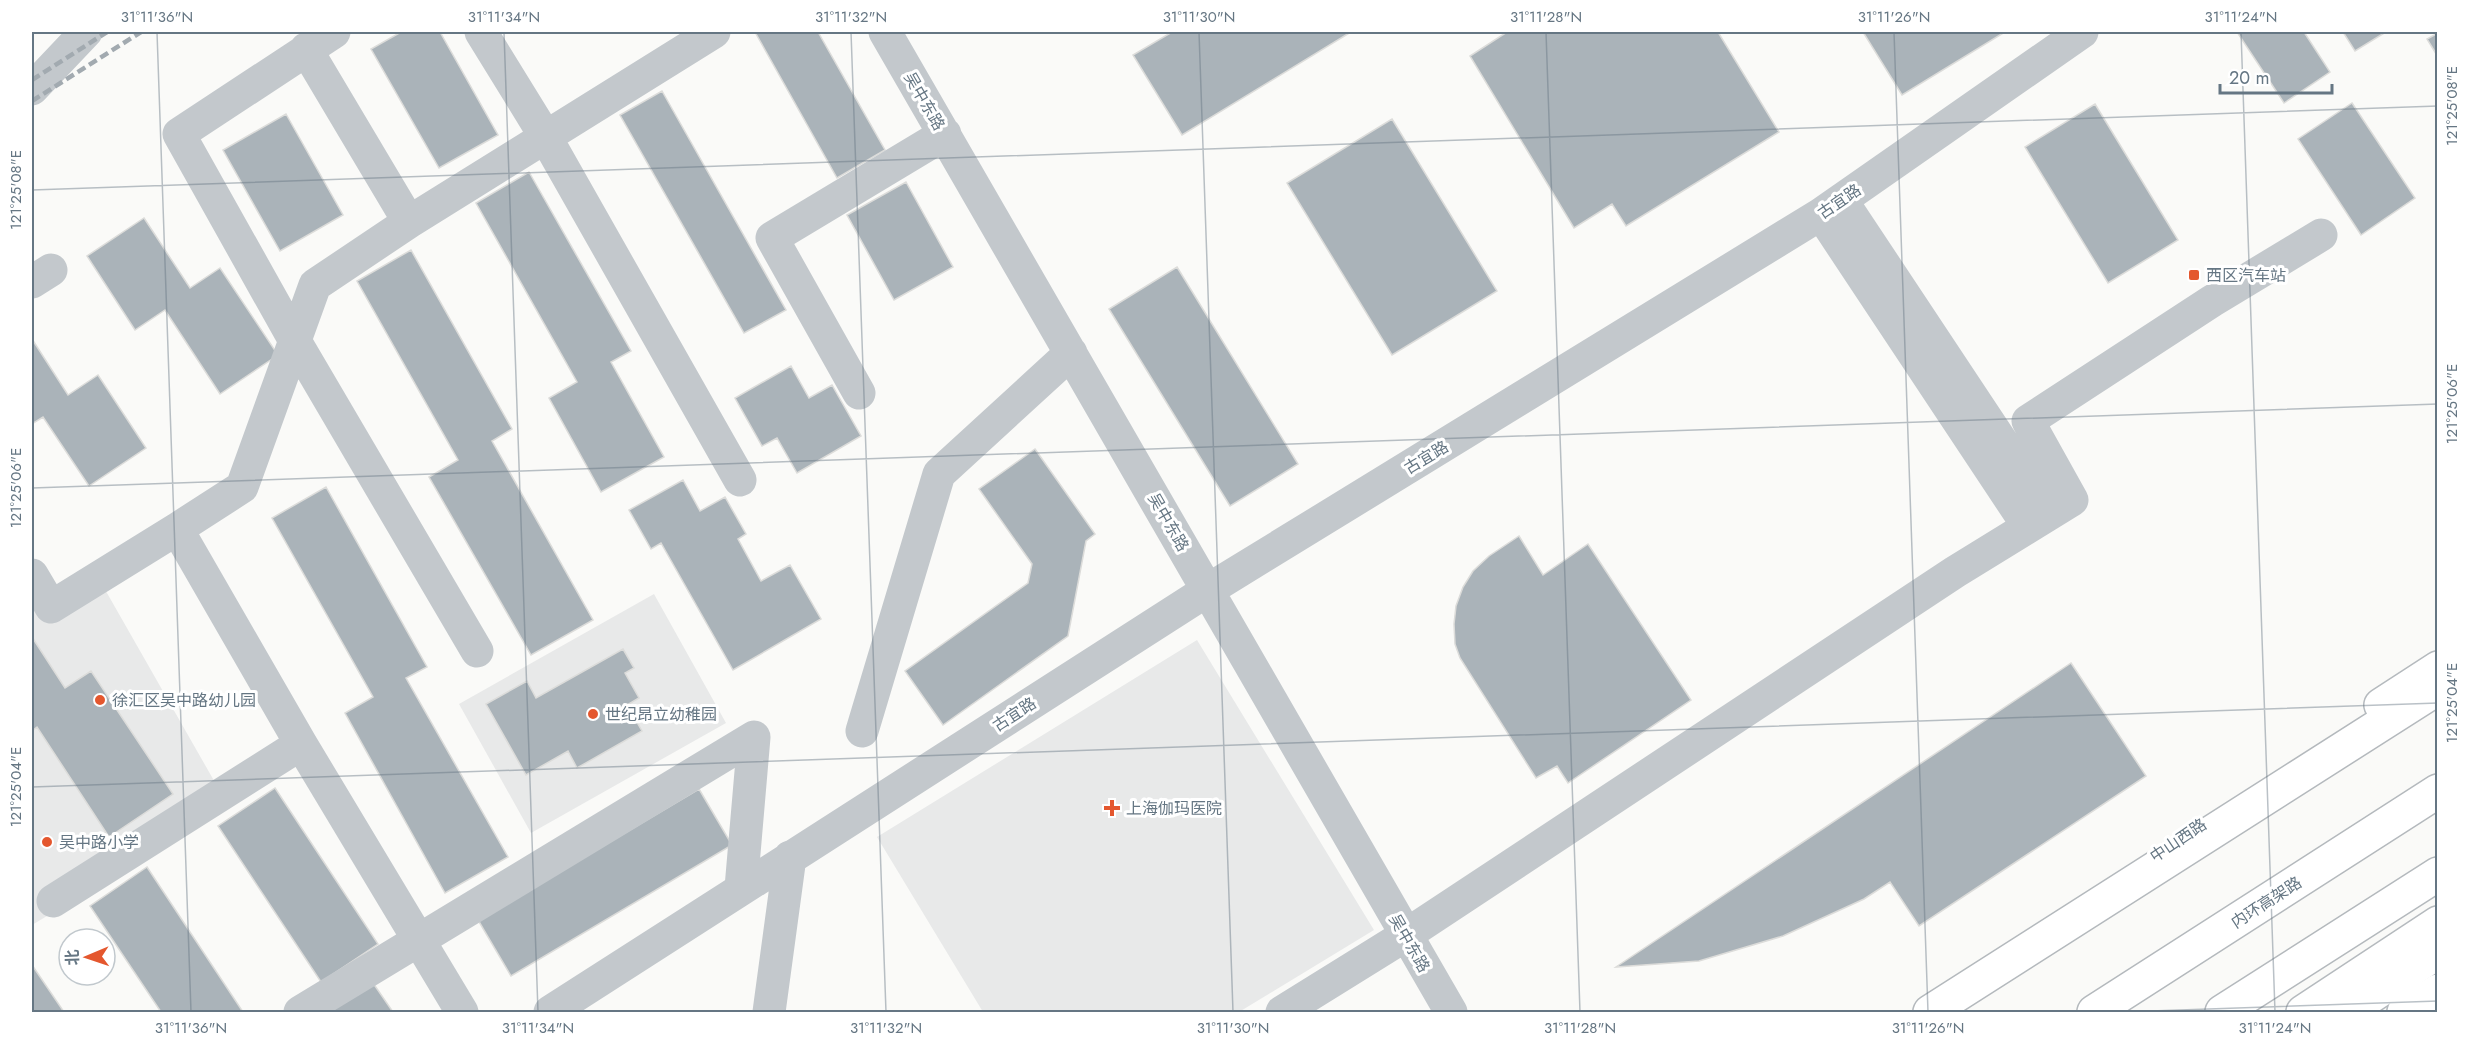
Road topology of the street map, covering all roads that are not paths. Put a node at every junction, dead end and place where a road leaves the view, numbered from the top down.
1 (86, 32) edge
2 (334, 32) edge
3 (481, 32) edge
4 (714, 32) edge
5 (885, 32) edge
6 (2082, 32) edge
7 (306, 49) junction
8 (32, 89) edge
9 (945, 134) junction
10 (545, 136) junction
11 (1832, 207) junction
12 (409, 222) junction
13 (2320, 235) dead end
14 (295, 341) junction
15 (1071, 353) junction
16 (859, 393) dead end
17 (740, 480) dead end
18 (2038, 520) junction
19 (177, 529) junction
20 (32, 575) edge
21 (1208, 590) junction
22 (477, 651) dead end
23 (2438, 668) edge
24 (2438, 688) edge
25 (862, 731) dead end
26 (301, 744) junction
27 (2438, 791) edge
28 (765, 873) junction
29 (2438, 874) edge
30 (53, 900) dead end
31 (2438, 922) edge
32 (1406, 936) junction
33 (419, 939) junction
34 (2438, 952) edge
35 (2438, 991) edge
36 (300, 1012) edge
37 (462, 1012) edge
38 (550, 1012) edge
39 (769, 1012) edge
40 (1282, 1012) edge
41 (1451, 1012) edge
42 (1918, 1012) edge
43 (1930, 1012) edge
44 (2094, 1012) edge
45 (2222, 1012) edge
46 (2302, 1012) edge
47 (2347, 1012) edge
48 (2404, 1012) edge

1 - 8 street
2 - 7 street
3 - 10 street
4 - 10 street
5 - 9 street, 吴中东路
6 - 11 street, 古宜路
7 - 12 street
7 - 14 street
9 - 15 street, 吴中东路
9 - 16 street
10 - 12 street
10 - 17 street
11 - 18 street
11 - 21 street, 古宜路
12 - 14 street
13 - 18 street
14 - 19 street
14 - 22 street
15 - 21 street, 吴中东路
15 - 25 street
18 - 32 street
19 - 20 street
19 - 26 street
21 - 28 street, 古宜路
21 - 32 street, 吴中东路
23 - 42 main road, 中山西路
24 - 43 main road
26 - 30 street
26 - 33 street
27 - 44 main road, 内环高架路
28 - 33 street
28 - 38 street, 古宜路
28 - 39 street
29 - 45 main road
31 - 46 main road
32 - 40 street
32 - 41 street, 吴中东路
33 - 36 street
33 - 37 street
34 - 47 main road
35 - 48 main road

